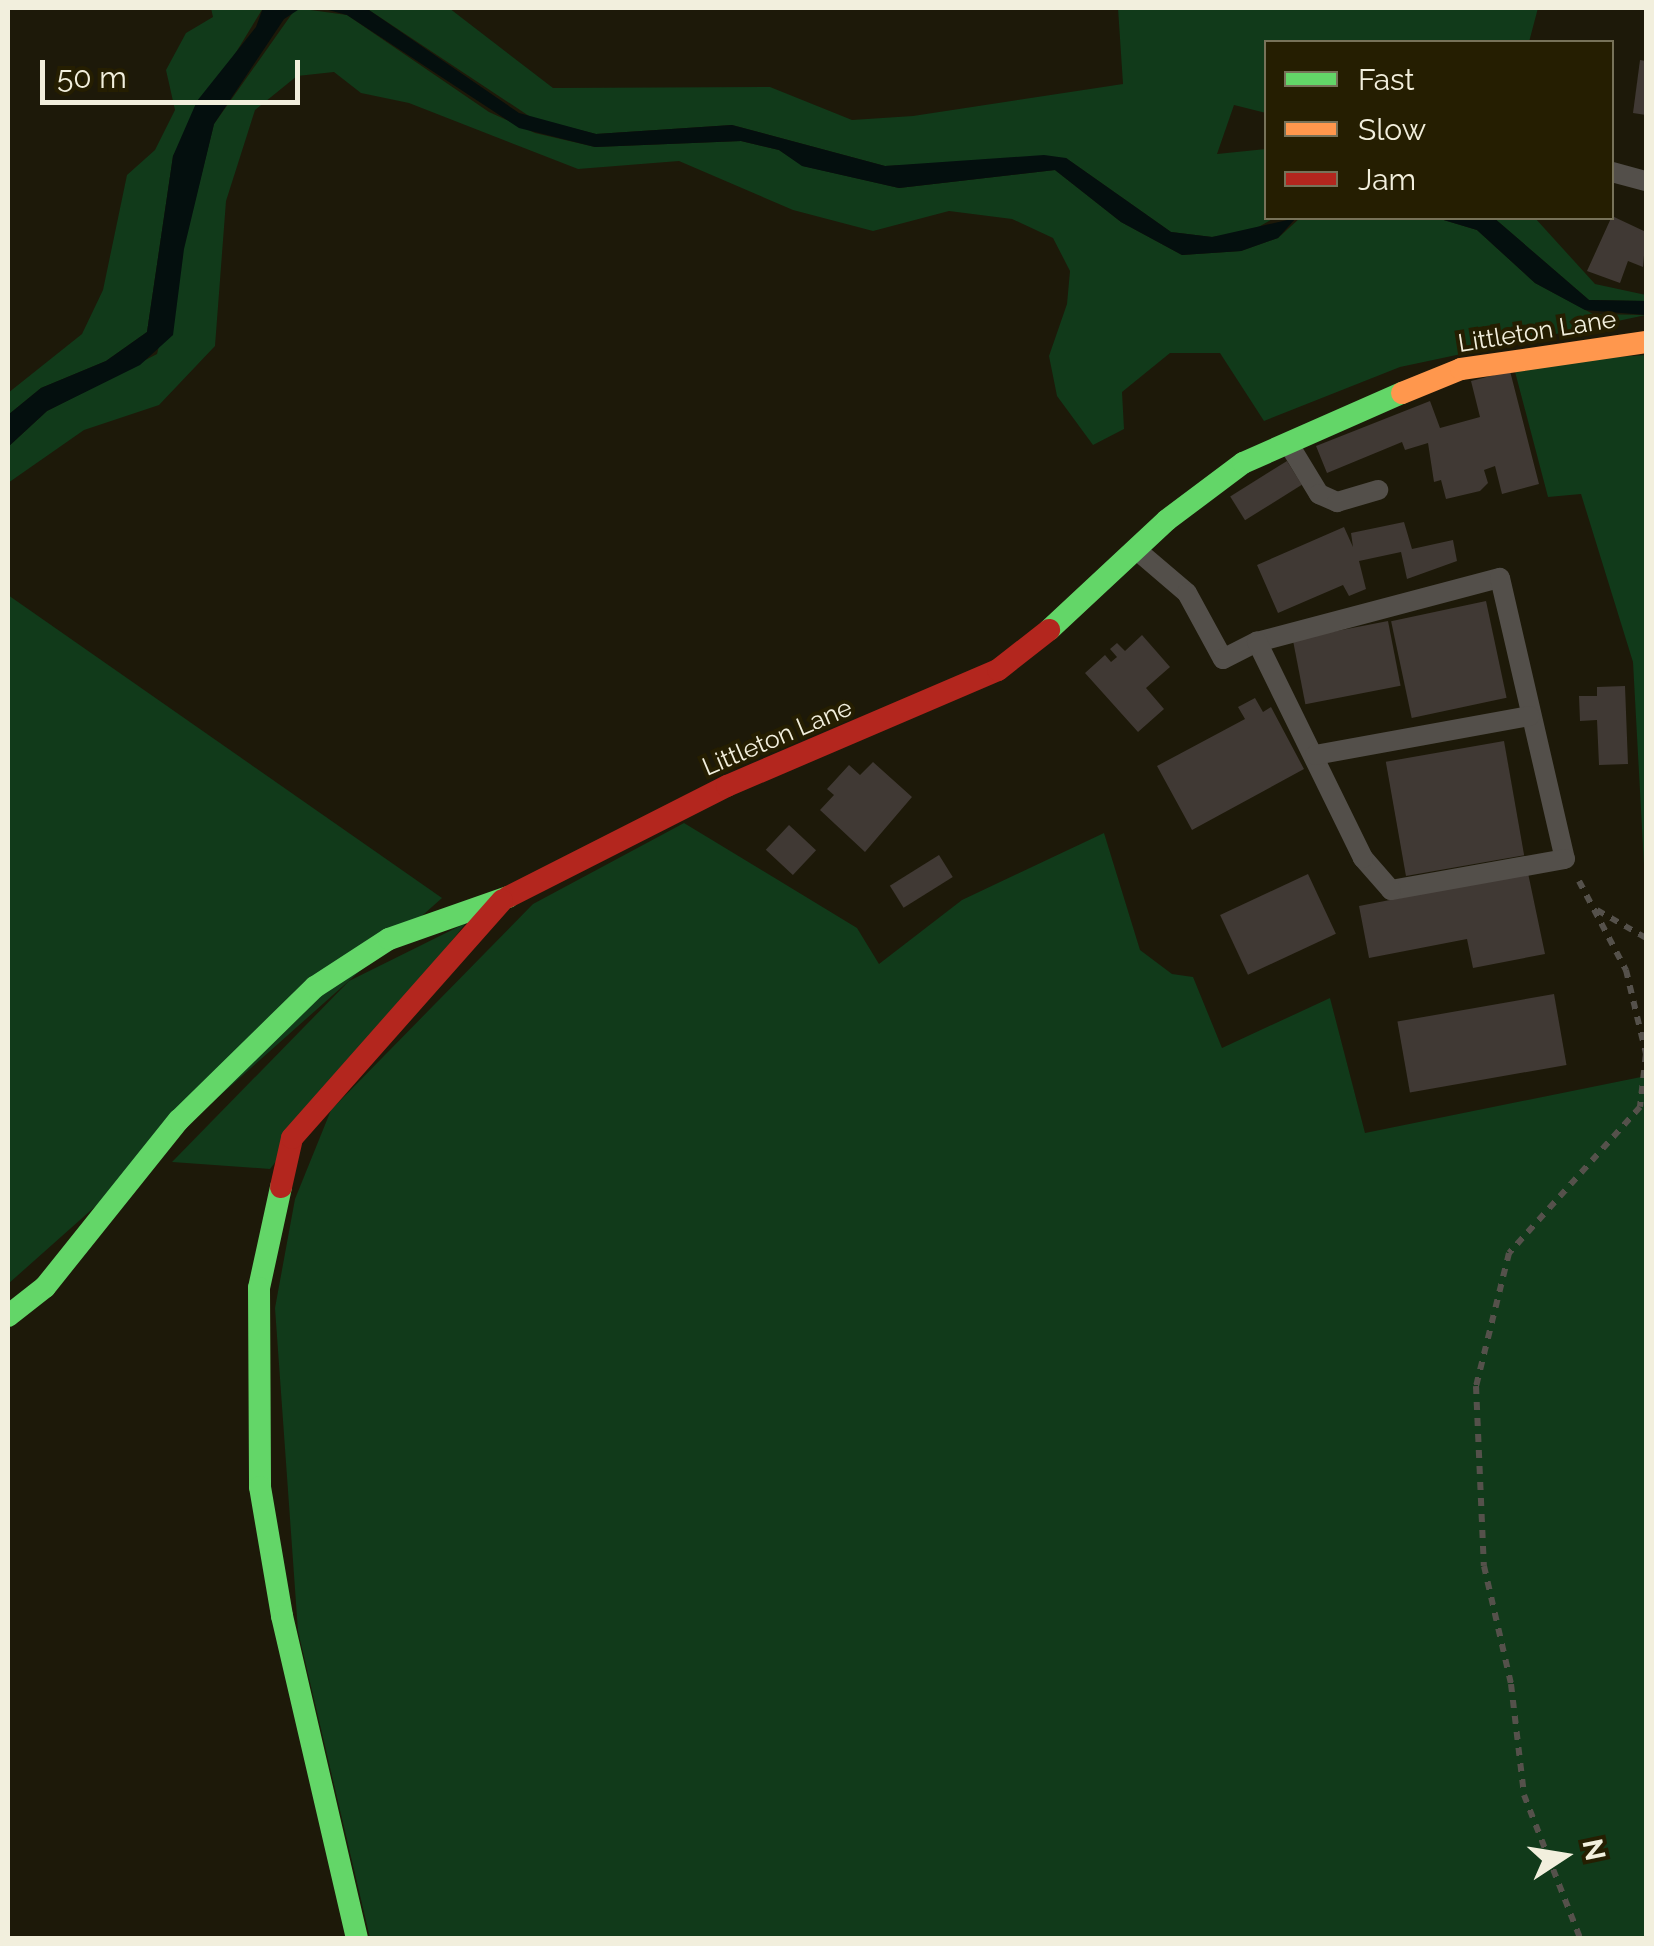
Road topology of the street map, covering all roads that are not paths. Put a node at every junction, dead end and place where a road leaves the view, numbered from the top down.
1 (1614, 173) edge
2 (1646, 181) edge
3 (1646, 342) edge
4 (1287, 441) junction
5 (1378, 490) dead end
6 (1138, 551) junction
7 (1257, 642) junction
8 (1530, 716) junction
9 (1315, 755) junction
10 (504, 899) junction
11 (8, 1316) edge
12 (356, 1938) edge

1 - 2 lane
3 - 4 street, Littleton Lane
4 - 5 lane
4 - 6 street, Littleton Lane
6 - 7 lane
6 - 10 street, Littleton Lane
7 - 8 lane
7 - 9 lane
8 - 9 lane
8 - 9 lane
10 - 11 street, Littleton Lane
10 - 12 street

